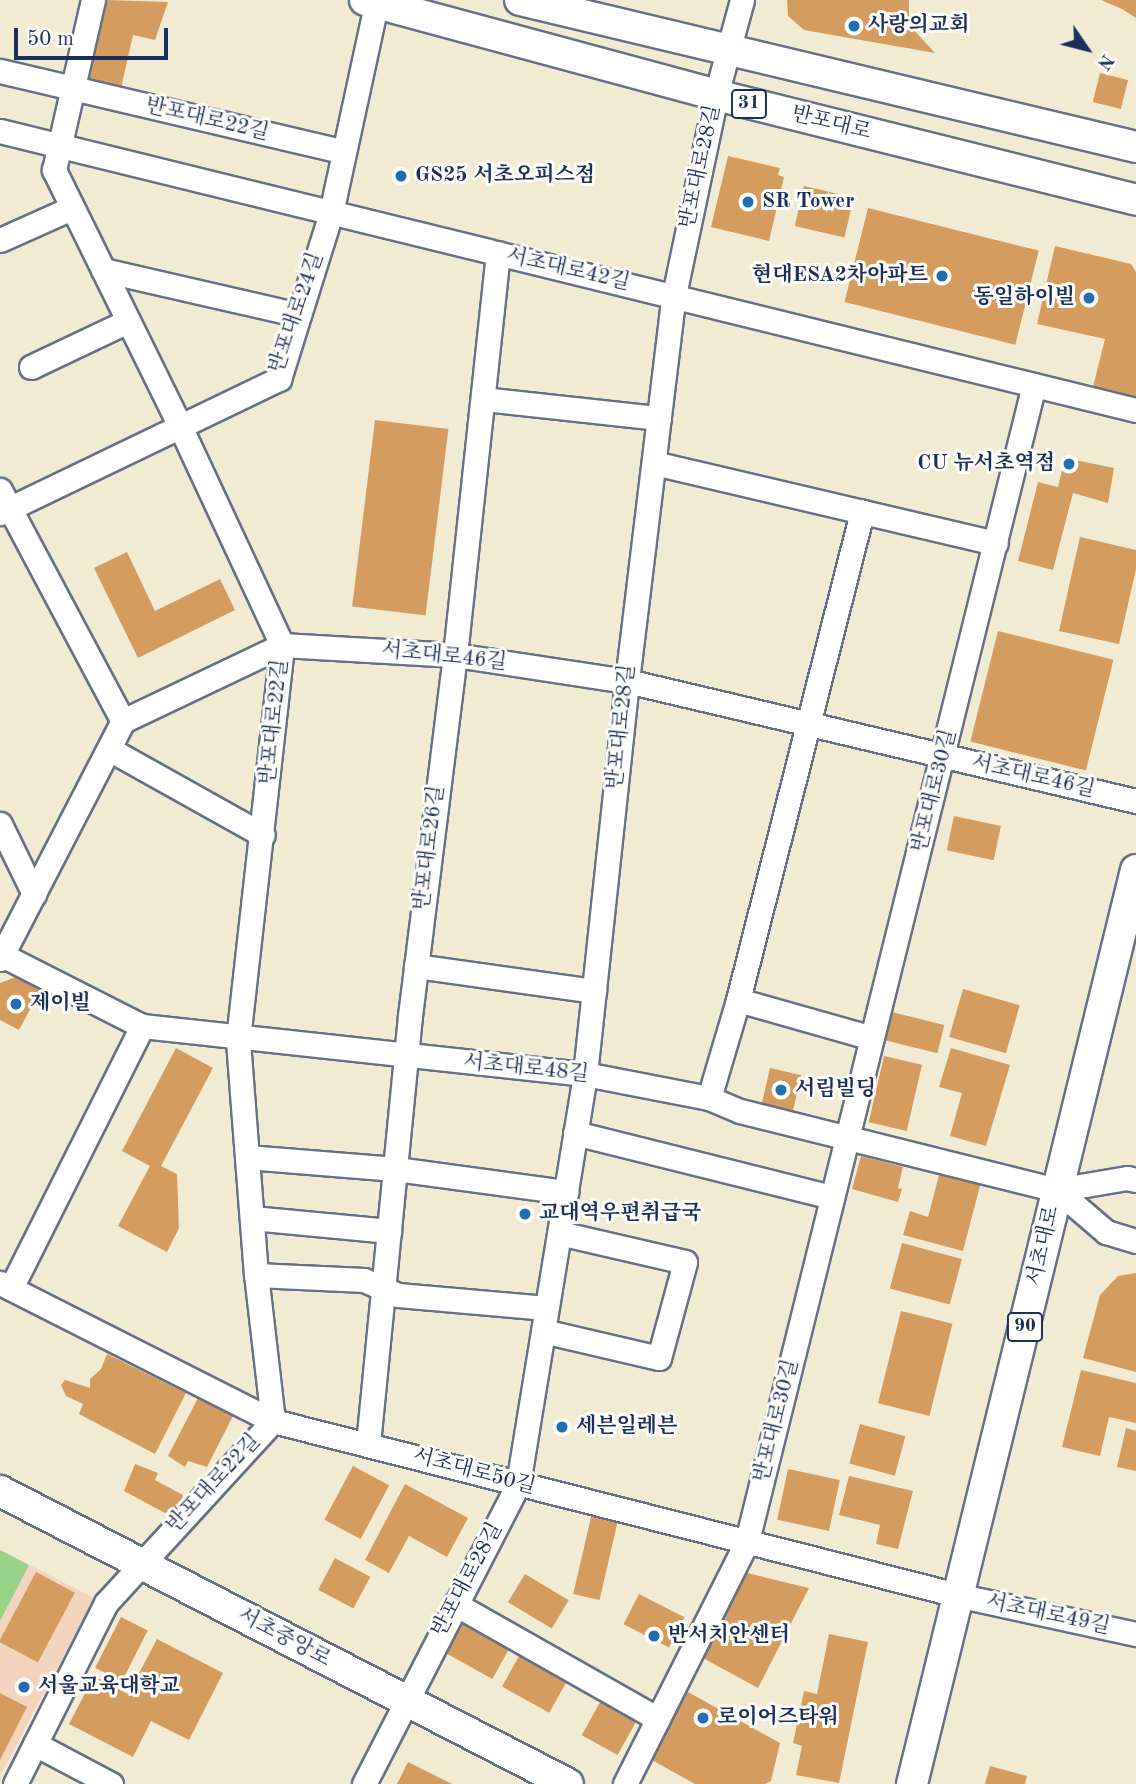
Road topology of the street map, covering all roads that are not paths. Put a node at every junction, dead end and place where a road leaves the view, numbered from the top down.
1 (93, 0) edge
2 (520, 0) edge
3 (741, 0) edge
4 (372, 1) edge
5 (728, 49) junction
6 (0, 71) edge
7 (71, 88) junction
8 (716, 95) junction
9 (0, 131) edge
10 (60, 146) junction
11 (1136, 147) edge
12 (344, 152) junction
13 (1136, 200) edge
14 (72, 208) junction
15 (331, 214) junction
16 (0, 240) edge
17 (498, 253) junction
18 (103, 270) junction
19 (674, 295) junction
20 (299, 315) junction
21 (128, 321) junction
22 (31, 367) dead end
23 (1034, 385) junction
24 (483, 399) junction
25 (1136, 410) edge
26 (659, 418) junction
27 (181, 428) junction
28 (654, 463) junction
29 (3, 504) edge
30 (862, 512) junction
31 (996, 543) junction
32 (282, 645) junction
33 (455, 655) junction
34 (627, 681) junction
35 (123, 721) junction
36 (807, 724) junction
37 (109, 749) junction
38 (944, 756) junction
39 (1136, 801) edge
40 (0, 824) edge
41 (263, 835) junction
42 (1136, 870) edge
43 (34, 894) junction
44 (1, 956) edge
45 (416, 966) junction
46 (594, 991) junction
47 (738, 1000) junction
48 (142, 1026) junction
49 (872, 1038) junction
50 (238, 1039) junction
51 (407, 1056) junction
52 (585, 1074) junction
53 (709, 1098) junction
54 (575, 1133) junction
55 (847, 1137) junction
56 (247, 1157) junction
57 (396, 1169) junction
58 (1136, 1180) edge
59 (1058, 1190) junction
60 (566, 1192) junction
61 (832, 1197) junction
62 (252, 1218) junction
63 (389, 1231) junction
64 (559, 1233) junction
65 (1136, 1241) edge
66 (256, 1275) junction
67 (5, 1285) edge
68 (384, 1287) junction
69 (547, 1308) junction
70 (543, 1331) junction
71 (273, 1421) junction
72 (368, 1444) junction
73 (518, 1484) junction
74 (0, 1491) edge
75 (747, 1541) junction
76 (140, 1563) junction
77 (961, 1596) junction
78 (455, 1604) junction
79 (1136, 1633) edge
80 (404, 1701) junction
81 (658, 1719) junction
82 (35, 1744) junction
83 (15, 1784) edge
84 (111, 1784) edge
85 (364, 1784) edge
86 (568, 1784) edge
87 (625, 1784) edge
88 (912, 1784) edge

1 - 7 street, 반포대로22길
2 - 5 main road, 31
3 - 5 street, 반포대로28길
4 - 8 main road, 반포대로 / 31
4 - 12 street, 반포대로24길
5 - 8 street, 반포대로28길
5 - 11 main road, 31
6 - 7 street
7 - 10 street, 반포대로22길
7 - 12 street, 반포대로22길
8 - 13 main road, 반포대로 / 31
8 - 19 street, 반포대로28길
9 - 10 street, 서초대로42길
10 - 14 street, 반포대로22길
10 - 15 street, 서초대로42길
12 - 15 street, 반포대로24길
14 - 16 street
14 - 18 street, 반포대로22길
15 - 17 street, 서초대로42길
15 - 20 street, 반포대로24길
17 - 19 street, 서초대로42길
17 - 24 street, 반포대로26길
18 - 20 street
18 - 21 street, 반포대로22길
19 - 23 street, 서초대로42길
19 - 26 street, 반포대로28길
20 - 27 street, 반포대로24길
21 - 22 street
21 - 27 street, 반포대로22길
23 - 25 street, 서초대로42길
23 - 31 street, 반포대로30길
24 - 26 street
24 - 33 street, 반포대로26길
26 - 28 street, 반포대로28길
27 - 29 street, 반포대로24길
27 - 32 street, 반포대로22길
28 - 30 street
28 - 34 street, 반포대로28길
29 - 35 street, 반포대로24길
30 - 31 street
30 - 36 street
31 - 38 street, 반포대로30길
32 - 33 street, 서초대로46길
32 - 35 street, 서초대로46길
32 - 41 street, 반포대로22길
33 - 34 street, 서초대로46길
33 - 45 street, 반포대로26길
34 - 36 street, 서초대로46길
34 - 46 street, 반포대로28길
35 - 37 street
36 - 38 street, 서초대로46길
36 - 47 street
37 - 41 street
37 - 43 street
38 - 39 street, 서초대로46길
38 - 49 street, 반포대로30길
40 - 43 street
41 - 50 street, 반포대로22길
42 - 59 main road, 서초대로 / 90
43 - 44 street
44 - 48 street, 서초대로48길
45 - 46 street
45 - 51 street, 반포대로26길
46 - 52 street, 반포대로28길
47 - 49 street
47 - 53 street
48 - 50 street, 서초대로48길
48 - 67 street, 서초대로50길
49 - 55 street, 반포대로30길
50 - 51 street, 서초대로48길
50 - 56 street, 반포대로22길
51 - 52 street, 서초대로48길
51 - 57 street, 반포대로26길
52 - 53 street, 서초대로48길
52 - 54 street, 반포대로28길
53 - 55 street, 서초대로48길
54 - 60 street, 반포대로28길
54 - 61 street
55 - 59 street, 서초대로48길
55 - 61 street, 반포대로30길
56 - 57 street
56 - 62 street, 반포대로22길
57 - 60 street
57 - 63 street, 반포대로26길
58 - 59 street
59 - 65 street
59 - 77 main road, 서초대로 / 90
60 - 64 street, 반포대로28길
61 - 75 street, 반포대로30길
62 - 63 street
62 - 66 street, 반포대로22길
63 - 68 street, 반포대로26길
64 - 69 street, 반포대로28길
64 - 70 street
66 - 68 street
66 - 71 street, 반포대로22길
67 - 71 street, 서초대로50길
68 - 69 street
68 - 72 street, 반포대로26길
69 - 70 street, 반포대로28길
70 - 73 street, 반포대로28길
71 - 72 street, 서초대로50길
71 - 76 street, 반포대로22길
72 - 73 street, 서초대로50길
73 - 75 street, 서초대로50길
73 - 78 street, 반포대로28길
74 - 76 main road, 서초중앙로
75 - 77 street, 서초대로50길
75 - 81 street, 반포대로30길
76 - 80 main road, 서초중앙로
76 - 82 street, 반포대로22길
77 - 79 street, 서초대로49길
77 - 88 main road, 서초대로 / 90
78 - 80 street, 반포대로28길
78 - 81 street
80 - 85 street, 반포대로28길
80 - 86 main road, 서초중앙로
81 - 87 street, 반포대로30길
82 - 83 street, 반포대로22길
82 - 84 street

